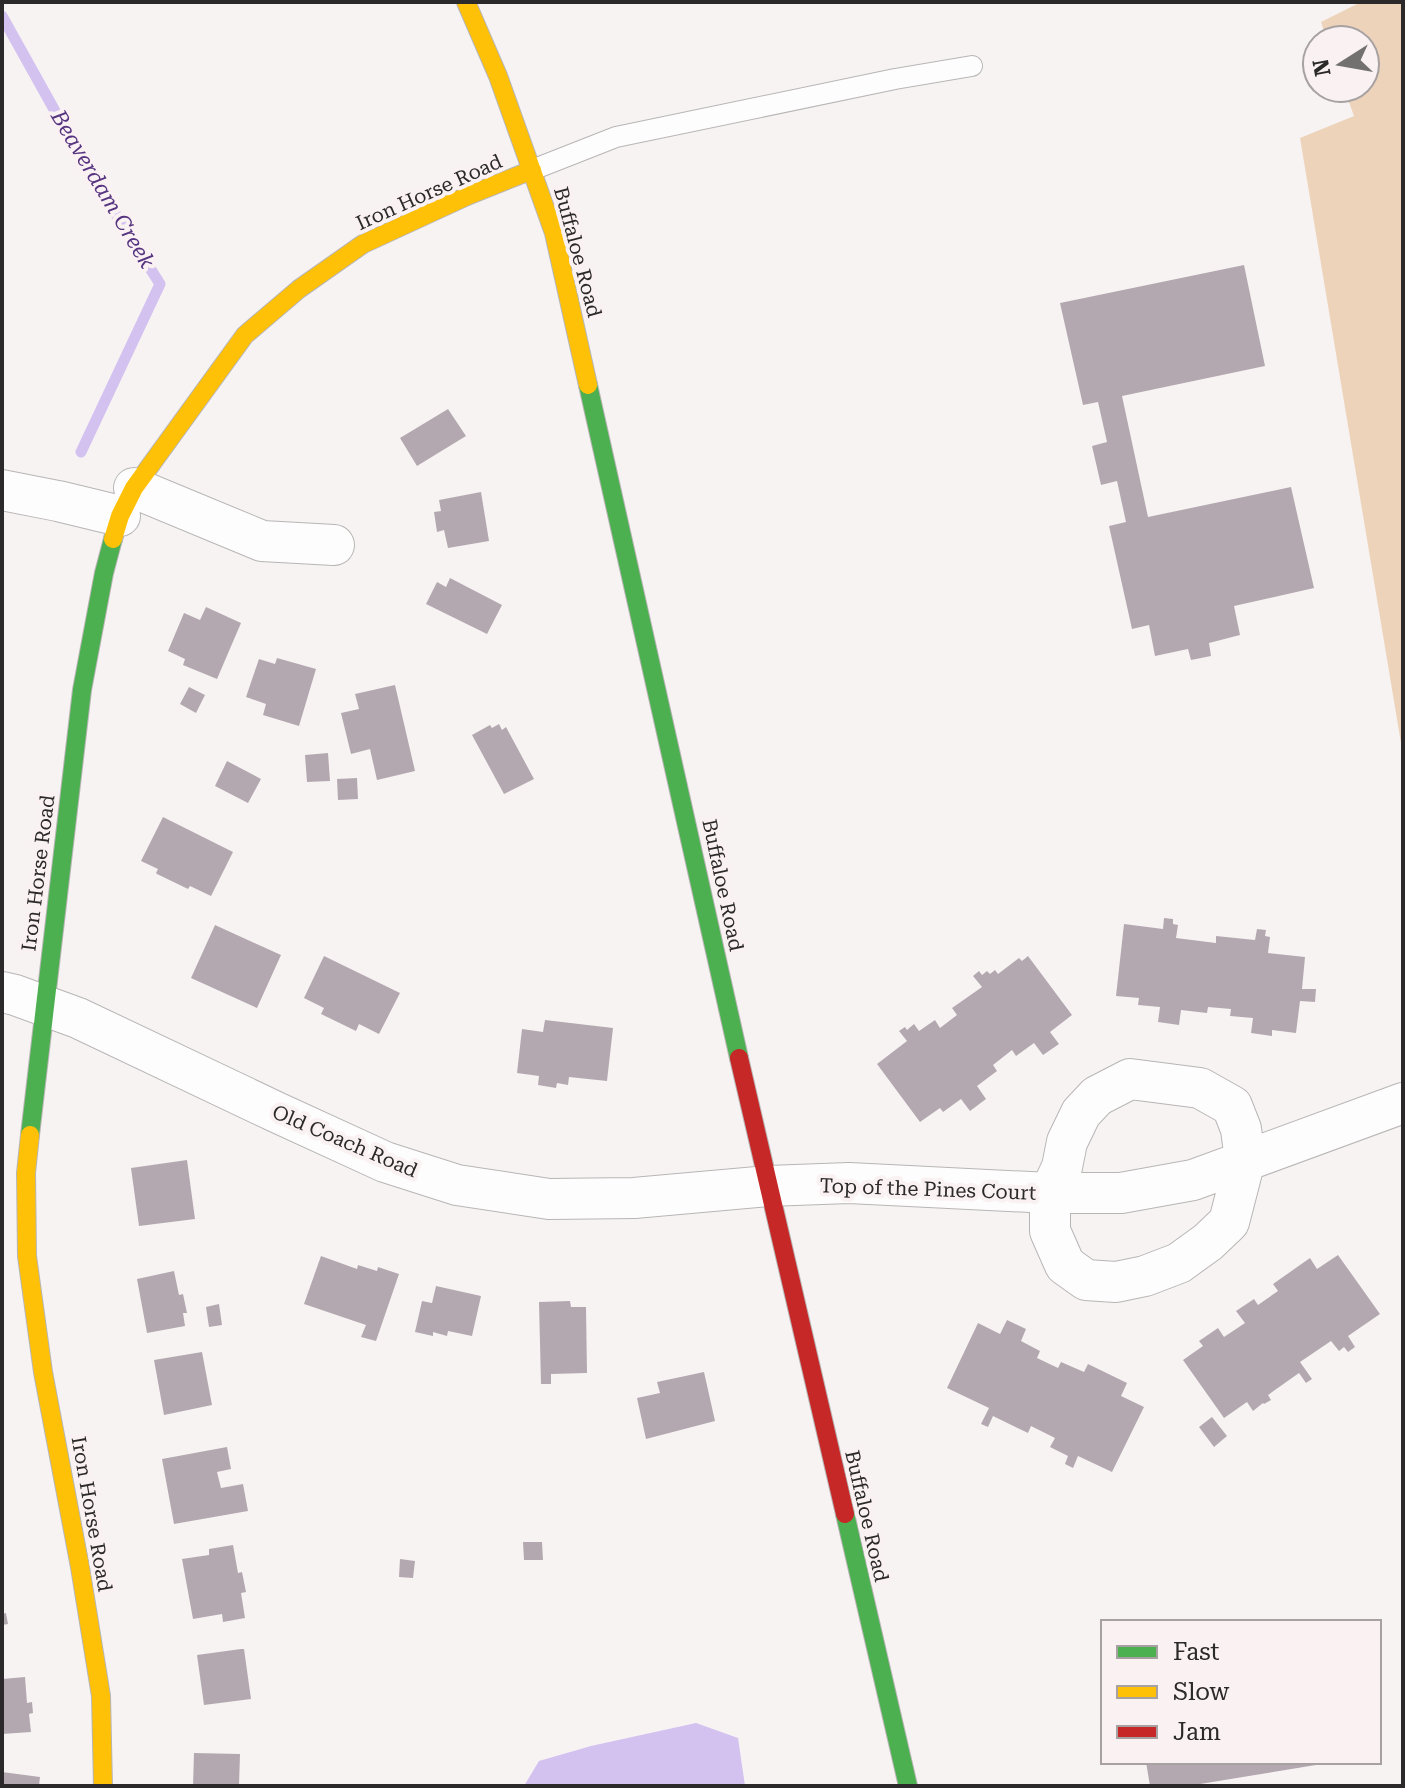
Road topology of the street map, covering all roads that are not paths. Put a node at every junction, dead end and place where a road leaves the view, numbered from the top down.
1 (466, 2) edge
2 (972, 66) dead end
3 (532, 170) junction
4 (2, 490) edge
5 (127, 502) junction
6 (334, 545) dead end
7 (2, 992) edge
8 (45, 1006) junction
9 (1403, 1103) edge
10 (1245, 1160) junction
11 (786, 1186) junction
12 (1050, 1193) junction
13 (103, 1786) edge
14 (908, 1786) edge

1 - 3 main road, Buffaloe Road
2 - 3 lane
3 - 5 main road, Iron Horse Road
3 - 11 main road, Buffaloe Road
4 - 5 street
5 - 6 street
5 - 8 main road, Iron Horse Road
7 - 8 street, Old Coach Road
8 - 11 street, Old Coach Road
8 - 13 main road, Iron Horse Road
9 - 10 street, Top of the Pines Court
10 - 12 street, Top of the Pines Court
10 - 12 street, Top of the Pines Court
10 - 12 street, Top of the Pines Court
11 - 12 street, Top of the Pines Court
11 - 14 main road, Buffaloe Road

